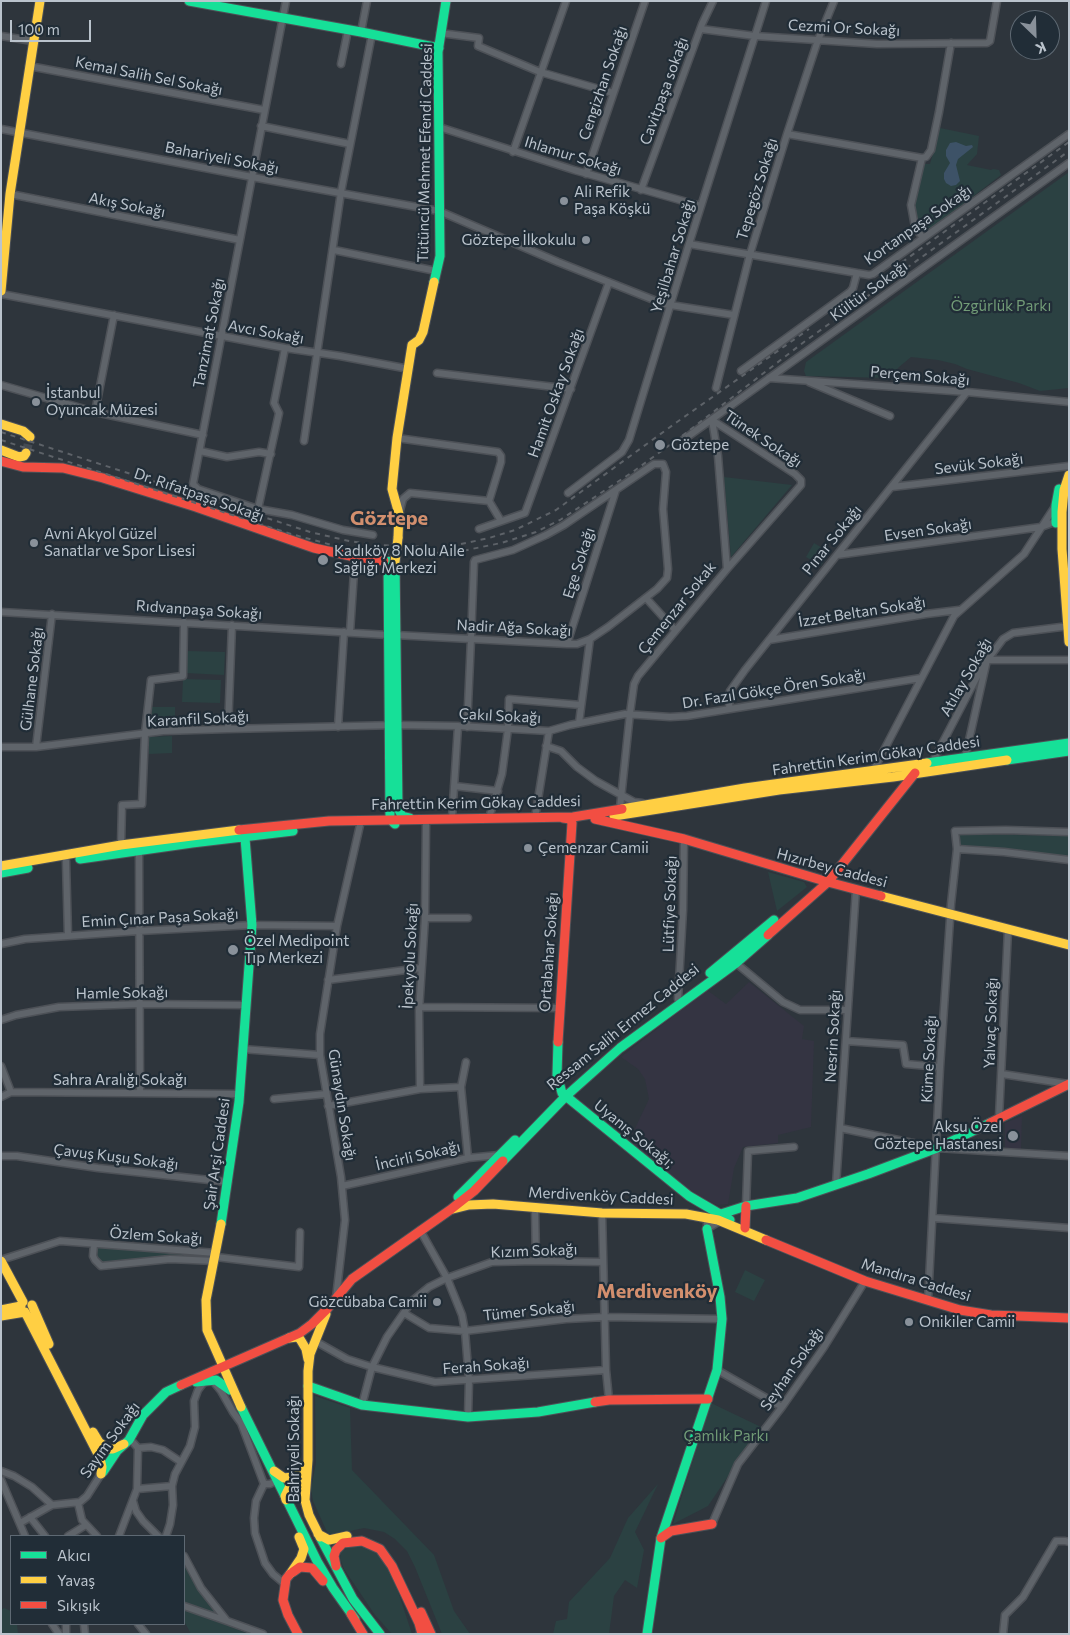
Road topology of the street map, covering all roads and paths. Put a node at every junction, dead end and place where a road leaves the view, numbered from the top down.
1 (40, 1) edge
2 (189, 1) edge
3 (286, 1) edge
4 (367, 1) edge
5 (446, 1) edge
6 (566, 1) edge
7 (645, 1) edge
8 (713, 1) edge
9 (766, 1) edge
10 (834, 1) edge
11 (997, 1) edge
12 (282, 19) junction
13 (700, 29) junction
14 (348, 30) junction
15 (361, 32) junction
16 (440, 33) junction
17 (372, 34) junction
18 (1, 36) edge
19 (755, 36) junction
20 (818, 40) junction
21 (33, 41) junction
22 (951, 43) junction
23 (439, 48) junction
24 (341, 64) dead end
25 (29, 66) junction
26 (540, 72) junction
27 (613, 94) junction
28 (264, 110) junction
29 (261, 126) junction
30 (439, 127) junction
31 (1, 129) edge
32 (20, 131) junction
33 (787, 134) junction
34 (1069, 134) edge
35 (350, 144) junction
36 (513, 152) junction
37 (922, 158) junction
38 (1069, 163) edge
39 (586, 174) junction
40 (252, 177) junction
41 (641, 190) junction
42 (341, 192) junction
43 (10, 194) junction
44 (701, 206) junction
45 (439, 211) junction
46 (4, 219) edge
47 (924, 238) junction
48 (240, 240) junction
49 (689, 244) junction
50 (334, 250) junction
51 (750, 254) junction
52 (436, 271) junction
53 (857, 273) junction
54 (609, 282) junction
55 (1, 293) edge
56 (670, 305) junction
57 (734, 315) junction
58 (114, 316) junction
59 (222, 336) junction
60 (285, 348) junction
61 (318, 353) junction
62 (409, 368) junction
63 (741, 371) dead end
64 (437, 373) dead end
65 (769, 378) junction
66 (804, 380) junction
67 (1, 385) edge
68 (716, 388) dead end
69 (571, 389) junction
70 (967, 392) junction
71 (1069, 402) edge
72 (95, 412) junction
73 (890, 416) dead end
74 (712, 420) junction
75 (1, 424) edge
76 (203, 435) junction
77 (30, 438) dead end
78 (396, 438) junction
79 (304, 440) dead end
80 (683, 440) dead end
81 (1, 450) edge
82 (200, 451) junction
83 (26, 453) dead end
84 (271, 454) junction
85 (1, 461) edge
86 (1069, 466) edge
87 (1068, 476) edge
88 (892, 487) junction
89 (616, 490) junction
90 (568, 493) dead end
91 (490, 501) junction
92 (1056, 505) junction
93 (258, 509) junction
94 (399, 514) junction
95 (1059, 519) junction
96 (502, 521) junction
97 (1041, 527) junction
98 (479, 528) dead end
99 (1023, 529) junction
100 (373, 535) dead end
101 (1028, 549) junction
102 (1065, 549) edge
103 (837, 555) junction
104 (355, 557) junction
105 (391, 562) junction
106 (727, 569) junction
107 (646, 598) junction
108 (959, 610) junction
109 (1, 612) edge
110 (52, 614) junction
111 (184, 622) junction
112 (232, 625) junction
113 (1068, 626) edge
114 (675, 630) junction
115 (347, 632) junction
116 (392, 635) junction
117 (471, 639) junction
118 (590, 639) junction
119 (768, 640) junction
120 (1069, 642) edge
121 (567, 644) junction
122 (987, 660) junction
123 (1069, 660) edge
124 (922, 678) junction
125 (581, 704) junction
126 (729, 709) junction
127 (630, 713) junction
128 (579, 723) junction
129 (392, 726) junction
130 (458, 726) junction
131 (338, 727) junction
132 (467, 727) junction
133 (228, 729) junction
134 (508, 730) junction
135 (548, 731) junction
136 (145, 733) junction
137 (1069, 736) edge
138 (1069, 743) edge
139 (1058, 745) junction
140 (546, 746) junction
141 (1, 747) edge
142 (36, 747) junction
143 (1069, 751) edge
144 (965, 758) junction
145 (932, 762) junction
146 (892, 768) junction
147 (873, 771) junction
148 (915, 773) junction
149 (903, 775) junction
150 (454, 786) junction
151 (498, 791) junction
152 (622, 795) junction
153 (896, 798) junction
154 (645, 803) junction
155 (620, 808) junction
156 (410, 818) junction
157 (452, 818) junction
158 (489, 818) junction
159 (535, 818) junction
160 (562, 818) junction
161 (595, 819) junction
162 (394, 821) junction
163 (572, 823) junction
164 (426, 824) junction
165 (360, 825) junction
166 (261, 828) junction
167 (1069, 832) edge
168 (245, 838) junction
169 (684, 839) junction
170 (121, 844) junction
171 (957, 849) junction
172 (139, 851) junction
173 (1069, 860) edge
174 (66, 861) junction
175 (1, 866) edge
176 (1, 873) edge
177 (828, 882) junction
178 (856, 889) junction
179 (950, 914) junction
180 (425, 918) junction
181 (468, 918) dead end
182 (252, 925) junction
183 (338, 926) junction
184 (1008, 930) junction
185 (140, 931) junction
186 (68, 936) junction
187 (1, 944) edge
188 (1066, 946) edge
189 (736, 963) junction
190 (421, 968) junction
191 (328, 980) junction
192 (679, 1000) junction
193 (141, 1004) junction
194 (245, 1005) junction
195 (419, 1007) junction
196 (559, 1008) junction
197 (846, 1010) junction
198 (1, 1020) edge
199 (846, 1041) junction
200 (242, 1049) junction
201 (320, 1056) junction
202 (466, 1062) dead end
203 (1, 1066) edge
204 (940, 1067) junction
205 (1002, 1074) junction
206 (1068, 1084) edge
207 (461, 1087) junction
208 (420, 1089) junction
209 (11, 1092) junction
210 (140, 1093) junction
211 (239, 1094) junction
212 (326, 1094) junction
213 (563, 1095) junction
214 (1, 1097) edge
215 (274, 1099) dead end
216 (328, 1106) junction
217 (999, 1117) junction
218 (840, 1128) junction
219 (794, 1147) dead end
220 (937, 1148) junction
221 (499, 1155) junction
222 (1, 1156) edge
223 (1069, 1156) edge
224 (468, 1158) junction
225 (228, 1182) junction
226 (836, 1185) junction
227 (342, 1186) junction
228 (473, 1187) junction
229 (689, 1196) junction
230 (493, 1204) junction
231 (746, 1206) junction
232 (536, 1208) junction
233 (450, 1210) junction
234 (602, 1213) junction
235 (686, 1214) junction
236 (707, 1217) junction
237 (720, 1218) junction
238 (933, 1218) junction
239 (745, 1228) junction
240 (1069, 1228) edge
241 (707, 1229) junction
242 (420, 1230) junction
243 (300, 1232) dead end
244 (762, 1238) junction
245 (94, 1244) junction
246 (216, 1257) junction
247 (1, 1261) edge
248 (536, 1261) junction
249 (603, 1262) junction
250 (446, 1278) junction
251 (865, 1280) junction
252 (928, 1301) junction
253 (332, 1305) junction
254 (25, 1306) junction
255 (1, 1310) edge
256 (404, 1313) junction
257 (1, 1316) edge
258 (605, 1317) junction
259 (1069, 1318) edge
260 (722, 1319) junction
261 (465, 1331) junction
262 (288, 1338) junction
263 (315, 1341) junction
264 (252, 1354) junction
265 (309, 1362) junction
266 (222, 1366) junction
267 (372, 1367) junction
268 (606, 1370) junction
269 (716, 1370) junction
270 (209, 1380) junction
271 (469, 1380) junction
272 (181, 1384) junction
273 (308, 1386) junction
274 (236, 1397) junction
275 (708, 1399) junction
276 (609, 1400) junction
277 (362, 1405) junction
278 (782, 1407) junction
279 (468, 1417) junction
280 (127, 1441) junction
281 (97, 1446) junction
282 (138, 1448) junction
283 (115, 1453) junction
284 (308, 1460) junction
285 (181, 1462) junction
286 (1, 1472) edge
287 (101, 1474) junction
288 (275, 1474) junction
289 (1, 1480) edge
290 (264, 1484) junction
291 (172, 1486) junction
292 (137, 1489) junction
293 (305, 1494) junction
294 (285, 1496) junction
295 (133, 1501) junction
296 (78, 1503) junction
297 (52, 1504) junction
298 (30, 1517) junction
299 (20, 1523) junction
300 (712, 1524) joint
301 (86, 1525) junction
302 (318, 1534) junction
303 (25, 1535) edge
304 (44, 1535) edge
305 (70, 1535) edge
306 (95, 1535) edge
307 (119, 1535) edge
308 (157, 1535) edge
309 (166, 1535) edge
310 (661, 1538) junction
311 (1069, 1542) edge
312 (185, 1558) edge
313 (290, 1574) junction
314 (341, 1578) junction
315 (286, 1585) junction
316 (185, 1606) edge
317 (351, 1614) junction
318 (227, 1621) junction
319 (297, 1632) edge
320 (419, 1633) edge
321 (263, 1634) edge
322 (365, 1634) edge
323 (380, 1634) edge
324 (431, 1634) edge
325 (648, 1634) edge
326 (1003, 1634) edge

1 - 21 main road
2 - 12 main road
3 - 12 street, Tanzimat Sokağı
4 - 15 street
5 - 16 main road, Tütüncü Mehmet Efendi Caddesi
6 - 26 street
7 - 27 street, Cengizhan Sokağı
8 - 13 street, Cavitpaşa sokağı
9 - 19 street, Yeşilbahar Sokağı
10 - 20 street, Tepegöz Sokağı
11 - 22 street, Cezmi Or Sokağı
12 - 14 main road
12 - 28 street, Tanzimat Sokağı
13 - 19 street, Cezmi Or Sokağı
13 - 41 street, Cavitpaşa sokağı
14 - 15 main road
14 - 24 street
15 - 17 main road
16 - 23 main road, Tütüncü Mehmet Efendi Caddesi
16 - 26 street
17 - 23 main road
17 - 35 street
18 - 21 street
19 - 20 street, Cezmi Or Sokağı
19 - 44 street, Yeşilbahar Sokağı
20 - 22 street, Cezmi Or Sokağı
20 - 33 street, Tepegöz Sokağı
21 - 25 main road
22 - 37 street
23 - 30 main road, Tütüncü Mehmet Efendi Caddesi
25 - 28 street, Kemal Salih Sel Sokağı
25 - 32 main road
26 - 27 street
26 - 36 street
27 - 39 street, Cengizhan Sokağı
28 - 29 street, Tanzimat Sokağı
29 - 35 street
29 - 40 street, Tanzimat Sokağı
30 - 36 street, Ihlamur Sokağı
30 - 45 main road, Tütüncü Mehmet Efendi Caddesi
31 - 32 street, Bahariyeli Sokağı
32 - 40 street, Bahariyeli Sokağı
32 - 43 main road
33 - 37 street
33 - 51 street, Tepegöz Sokağı
34 - 47 street, Kortanpaşa Sokağı
35 - 42 street
36 - 39 street, Ihlamur Sokağı
37 - 47 street
38 - 65 street, Kültür Sokağı
39 - 41 street, Ihlamur Sokağı
40 - 42 street, Bahariyeli Sokağı
40 - 48 street, Tanzimat Sokağı
41 - 44 street, Ihlamur Sokağı
42 - 45 street, Bahariyeli Sokağı
42 - 50 street
43 - 46 main road
43 - 48 street, Akış Sokağı
44 - 49 street, Yeşilbahar Sokağı
45 - 52 main road, Tütüncü Mehmet Efendi Caddesi
45 - 54 street, Bahariyeli Sokağı
46 - 55 main road
47 - 53 street, Kortanpaşa Sokağı
48 - 59 street, Tanzimat Sokağı
49 - 51 street
49 - 56 street, Yeşilbahar Sokağı
50 - 52 street
50 - 61 street
51 - 53 street
51 - 57 street, Tepegöz Sokağı
52 - 62 main road, Tütüncü Mehmet Efendi Caddesi
53 - 63 street, Kortanpaşa Sokağı
54 - 56 street, Bahariyeli Sokağı
54 - 69 street, Hamit Oskay Sokağı
55 - 58 street, Avcı Sokağı
56 - 57 street, Bahariyeli Sokağı
56 - 90 street, Yeşilbahar Sokağı
57 - 68 street, Tepegöz Sokağı
58 - 59 street, Avcı Sokağı
58 - 72 street
59 - 60 street, Avcı Sokağı
59 - 76 street, Tanzimat Sokağı
60 - 61 street, Avcı Sokağı
60 - 84 street
61 - 62 street, Avcı Sokağı
61 - 79 street
62 - 78 main road, Tütüncü Mehmet Efendi Caddesi
64 - 69 street
65 - 66 street, Perçem Sokağı
65 - 74 street, Kültür Sokağı
66 - 70 street, Perçem Sokağı
66 - 73 street
67 - 72 street
69 - 96 street, Hamit Oskay Sokağı
70 - 71 street, Perçem Sokağı
70 - 88 street, Pınar Sokağı
72 - 76 street
74 - 80 street, Kültür Sokağı
74 - 106 street, Çemenzar Sokak
74 - 106 street, Tünek Sokağı
75 - 77 main road
76 - 82 street, Tanzimat Sokağı
78 - 91 street
78 - 94 main road, Tütüncü Mehmet Efendi Caddesi
81 - 83 main road
82 - 84 street
82 - 93 street, Tanzimat Sokağı
84 - 93 street
85 - 104 main road, Dr. Rıfatpaşa Sokağı
86 - 88 street, Sevük Sokağı
87 - 92 main road
87 - 95 main road
88 - 103 street, Pınar Sokağı
89 - 107 street, Nadir Ağa Sokağı
89 - 117 street
89 - 121 street, Ege Sokağı
91 - 94 street
91 - 96 street
92 - 95 main road
92 - 97 street
93 - 100 street, Tanzimat Sokağı
94 - 105 main road, Tütüncü Mehmet Efendi Caddesi, bridge
95 - 97 street, Evsen Sokağı
95 - 102 main road
96 - 98 street
97 - 99 street, Evsen Sokağı
97 - 101 street
99 - 101 street
99 - 103 street, Evsen Sokağı
101 - 108 street
102 - 113 main road
103 - 119 street, Pınar Sokağı
104 - 105 main road, Dr. Rıfatpaşa Sokağı
104 - 115 street
105 - 116 main road
106 - 114 street, Çemenzar Sokak
107 - 114 street
107 - 118 street, Nadir Ağa Sokağı
108 - 119 street, İzzet Beltan Sokağı
108 - 124 street
109 - 110 street, Rıdvanpaşa Sokağı
110 - 111 street, Rıdvanpaşa Sokağı
110 - 142 street, Gülhane Sokağı
111 - 112 street, Rıdvanpaşa Sokağı
111 - 136 street
112 - 115 street, Rıdvanpaşa Sokağı
112 - 133 street
113 - 120 main road
113 - 122 street, Atılay Sokağı
114 - 127 street, Çemenzar Sokak
115 - 116 street, Rıdvanpaşa Sokağı
115 - 131 street
116 - 117 street, Nadir Ağa Sokağı
116 - 129 main road
117 - 121 street, Nadir Ağa Sokağı
117 - 132 street
118 - 121 street, Nadir Ağa Sokağı
118 - 125 street
119 - 126 street, Pınar Sokağı
122 - 123 street
122 - 144 street
122 - 145 street, Atılay Sokağı
124 - 126 street, Dr. Fazıl Gökçe Ören Sokağı
124 - 147 street
125 - 128 street
125 - 134 street
126 - 127 street, Dr. Fazıl Gökçe Ören Sokağı
127 - 128 street, Çakıl Sokağı
127 - 152 street, Çemenzar Sokak
128 - 135 street, Çakıl Sokağı
129 - 130 street, Çakıl Sokağı
129 - 131 street, Karanfil Sokağı
129 - 156 main road
129 - 162 main road
130 - 132 street, Çakıl Sokağı
130 - 150 street
131 - 133 street, Karanfil Sokağı
132 - 134 street, Çakıl Sokağı
133 - 136 street, Karanfil Sokağı
134 - 135 street, Çakıl Sokağı
134 - 151 street
135 - 140 street
136 - 142 street, Karanfil Sokağı
136 - 170 street
137 - 139 main road
138 - 139 main road, Fahrettin Kerim Gökay Caddesi
139 - 144 main road, Fahrettin Kerim Gökay Caddesi
140 - 152 street
140 - 159 street
141 - 142 street, Karanfil Sokağı
143 - 148 main road, Fahrettin Kerim Gökay Caddesi
144 - 145 main road, Fahrettin Kerim Gökay Caddesi
145 - 146 main road, Fahrettin Kerim Gökay Caddesi
146 - 147 main road, Fahrettin Kerim Gökay Caddesi
146 - 149 main road
147 - 154 main road, Fahrettin Kerim Gökay Caddesi
148 - 149 main road, Fahrettin Kerim Gökay Caddesi
148 - 153 main road, Ressam Salih Ermez Caddesi
149 - 153 main road
149 - 161 main road, Fahrettin Kerim Gökay Caddesi
150 - 151 street
150 - 157 street
151 - 158 street
152 - 154 street
152 - 155 street, Çemenzar Sokak
153 - 177 main road, Ressam Salih Ermez Caddesi
154 - 155 main road, Fahrettin Kerim Gökay Caddesi
155 - 160 main road, Fahrettin Kerim Gökay Caddesi
156 - 157 main road, Fahrettin Kerim Gökay Caddesi
156 - 162 main road, Fahrettin Kerim Gökay Caddesi
157 - 158 main road, Fahrettin Kerim Gökay Caddesi
158 - 159 main road, Fahrettin Kerim Gökay Caddesi
159 - 160 main road, Fahrettin Kerim Gökay Caddesi
160 - 163 main road
161 - 163 main road, Fahrettin Kerim Gökay Caddesi
161 - 169 main road, Hızırbey Caddesi
162 - 164 main road, Fahrettin Kerim Gökay Caddesi
162 - 165 main road, Fahrettin Kerim Gökay Caddesi
162 - 166 main road, Fahrettin Kerim Gökay Caddesi
163 - 164 main road, Fahrettin Kerim Gökay Caddesi
163 - 196 main road, Ortabahar Sokağı
164 - 180 street, İpekyolu Sokağı
165 - 168 main road, Fahrettin Kerim Gökay Caddesi
165 - 183 street, Günaydın Sokağı
166 - 168 main road
166 - 170 main road, Fahrettin Kerim Gökay Caddesi
167 - 171 street, Küme Sokağı
168 - 172 main road, Fahrettin Kerim Gökay Caddesi
168 - 182 main road, Şair Arşi Caddesi
169 - 177 main road, Hızırbey Caddesi
169 - 192 street, Lütfiye Sokağı
170 - 175 main road, Fahrettin Kerim Gökay Caddesi
171 - 173 street
171 - 179 street, Küme Sokağı
172 - 174 main road, Fahrettin Kerim Gökay Caddesi
172 - 185 street
174 - 176 main road, Fahrettin Kerim Gökay Caddesi
174 - 186 street
177 - 178 main road, Hızırbey Caddesi
177 - 189 main road, Ressam Salih Ermez Caddesi
177 - 192 main road, Ressam Salih Ermez Caddesi
178 - 179 main road, Hızırbey Caddesi
178 - 197 street, Nesrin Sokağı
179 - 184 main road, Hızırbey Caddesi
179 - 204 street, Küme Sokağı
180 - 181 street
180 - 190 street, İpekyolu Sokağı
182 - 183 street, Emin Çınar Paşa Sokağı
182 - 185 street, Emin Çınar Paşa Sokağı
182 - 194 main road, Şair Arşi Caddesi
183 - 191 street, Günaydın Sokağı
184 - 188 main road, Hızırbey Caddesi
184 - 205 street, Yalvaç Sokağı
185 - 186 street, Emin Çınar Paşa Sokağı
185 - 193 street
186 - 187 street, Emin Çınar Paşa Sokağı
189 - 192 main road, Ressam Salih Ermez Caddesi
189 - 197 street
190 - 191 street
190 - 195 street, İpekyolu Sokağı
191 - 201 street, Günaydın Sokağı
192 - 213 main road, Ressam Salih Ermez Caddesi
193 - 194 street, Hamle Sokağı
193 - 198 street, Hamle Sokağı
193 - 210 street
194 - 200 main road, Şair Arşi Caddesi
195 - 196 street
195 - 208 street, İpekyolu Sokağı
196 - 213 main road, Ortabahar Sokağı
197 - 199 street, Nesrin Sokağı
199 - 204 street
199 - 218 street, Nesrin Sokağı
200 - 201 street
200 - 211 main road, Şair Arşi Caddesi
201 - 212 street, Günaydın Sokağı
202 - 207 street
203 - 209 street
204 - 220 street, Küme Sokağı
205 - 206 street
205 - 217 street, Yalvaç Sokağı
206 - 217 main road
207 - 208 street
207 - 224 street
208 - 216 street
209 - 210 street, Sahra Aralığı Sokağı
209 - 214 street, Sahra Aralığı Sokağı
210 - 211 street, Sahra Aralığı Sokağı
211 - 225 main road, Şair Arşi Caddesi
212 - 215 street
212 - 216 street, Günaydın Sokağı
213 - 221 main road, Ressam Salih Ermez Caddesi
213 - 228 main road, Ressam Salih Ermez Caddesi
213 - 229 main road, Uyanış Sokağı;
216 - 227 street, Günaydın Sokağı
217 - 220 main road
218 - 220 street
218 - 226 street, Nesrin Sokağı
219 - 231 street
220 - 223 street
220 - 226 main road
220 - 238 street, Küme Sokağı
221 - 224 street, İncirli Sokağı
221 - 228 main road, Ressam Salih Ermez Caddesi
222 - 225 street, Çavuş Kuşu Sokağı
224 - 227 street, İncirli Sokağı
225 - 246 main road, Şair Arşi Caddesi
226 - 231 main road
227 - 253 street, Günaydın Sokağı
228 - 230 main road
228 - 233 main road, Ressam Salih Ermez Caddesi
229 - 235 main road
229 - 237 main road, Uyanış Sokağı;
230 - 232 main road, Merdivenköy Caddesi
230 - 233 main road, Merdivenköy Caddesi
231 - 237 main road
231 - 239 main road
232 - 234 main road, Merdivenköy Caddesi
232 - 248 street
233 - 242 main road, Ressam Salih Ermez Caddesi
234 - 235 main road, Merdivenköy Caddesi
234 - 249 street
235 - 236 main road, Merdivenköy Caddesi
236 - 237 main road, Mandıra Caddesi
236 - 241 street
237 - 239 main road, Mandıra Caddesi
237 - 241 street
237 - 244 main road, Mandıra Caddesi
238 - 240 street
238 - 252 street, Küme Sokağı
239 - 244 main road, Mandıra Caddesi
241 - 260 main road
242 - 250 street
242 - 253 main road, Ressam Salih Ermez Caddesi
243 - 246 street
244 - 251 main road, Mandıra Caddesi
245 - 246 street, Özlem Sokağı
245 - 246 street, Özlem Sokağı
245 - 247 street, Özlem Sokağı
246 - 266 main road, Şair Arşi Caddesi
247 - 254 main road
248 - 249 street, Kızım Sokağı
248 - 250 street, Kızım Sokağı
249 - 258 street
250 - 256 street, Kızım Sokağı
250 - 261 street
251 - 252 main road, Mandıra Caddesi
251 - 278 street, Seyhan Sokağı
252 - 259 main road, Mandıra Caddesi
253 - 262 main road
253 - 263 main road, Bahriyeli Sokağı
254 - 255 main road
254 - 257 main road
254 - 281 main road
256 - 261 street, Tümer Sokağı
256 - 267 street, Kızım Sokağı
258 - 260 street, Tümer Sokağı
258 - 261 street, Tümer Sokağı
258 - 268 street
260 - 269 main road
261 - 271 street
262 - 264 main road
262 - 265 main road
263 - 265 main road, Bahriyeli Sokağı
263 - 267 street, Ferah Sokağı
264 - 266 main road, Sayım Sokağı
264 - 274 main road
265 - 273 main road, Bahriyeli Sokağı
266 - 272 main road, Sayım Sokağı
266 - 274 main road, Şair Arşi Caddesi
267 - 271 street, Ferah Sokağı
267 - 277 street, Kızım Sokağı
268 - 271 street, Ferah Sokağı
268 - 276 street
269 - 275 main road
269 - 278 street
270 - 272 main road
270 - 274 main road
270 - 285 street
270 - 290 street
271 - 279 street
272 - 280 main road, Sayım Sokağı
273 - 277 main road
273 - 284 main road, Bahriyeli Sokağı
274 - 288 main road, Şair Arşi Caddesi
275 - 276 main road
275 - 310 main road
276 - 279 main road
277 - 279 main road
278 - 300 street, Seyhan Sokağı
280 - 281 main road
280 - 282 street
280 - 283 main road, Sayım Sokağı
281 - 283 main road
281 - 287 main road
282 - 285 street
282 - 292 street
283 - 287 main road, Sayım Sokağı
284 - 288 main road
284 - 293 main road, Bahriyeli Sokağı
285 - 291 street
286 - 297 street
287 - 296 street, Sayım Sokağı
288 - 290 street
288 - 294 main road, Şair Arşi Caddesi
289 - 299 street
290 - 315 street
291 - 292 street
291 - 309 street
292 - 295 street
293 - 294 main road
293 - 302 main road, Bahriyeli Sokağı
294 - 313 main road
294 - 317 main road, Şair Arşi Caddesi
295 - 307 street
295 - 308 street
296 - 297 street
296 - 301 street
297 - 298 street
298 - 299 street
298 - 304 street
299 - 303 street
300 - 310 main road
301 - 305 street
301 - 306 street
302 - 314 main road, Bahriyeli Sokağı
302 - 324 main road
310 - 325 main road
311 - 326 street
312 - 318 street
313 - 315 main road
313 - 317 main road
314 - 320 main road
314 - 323 main road, Bahriyeli Sokağı
315 - 319 main road
316 - 318 street
317 - 322 main road
318 - 321 street

